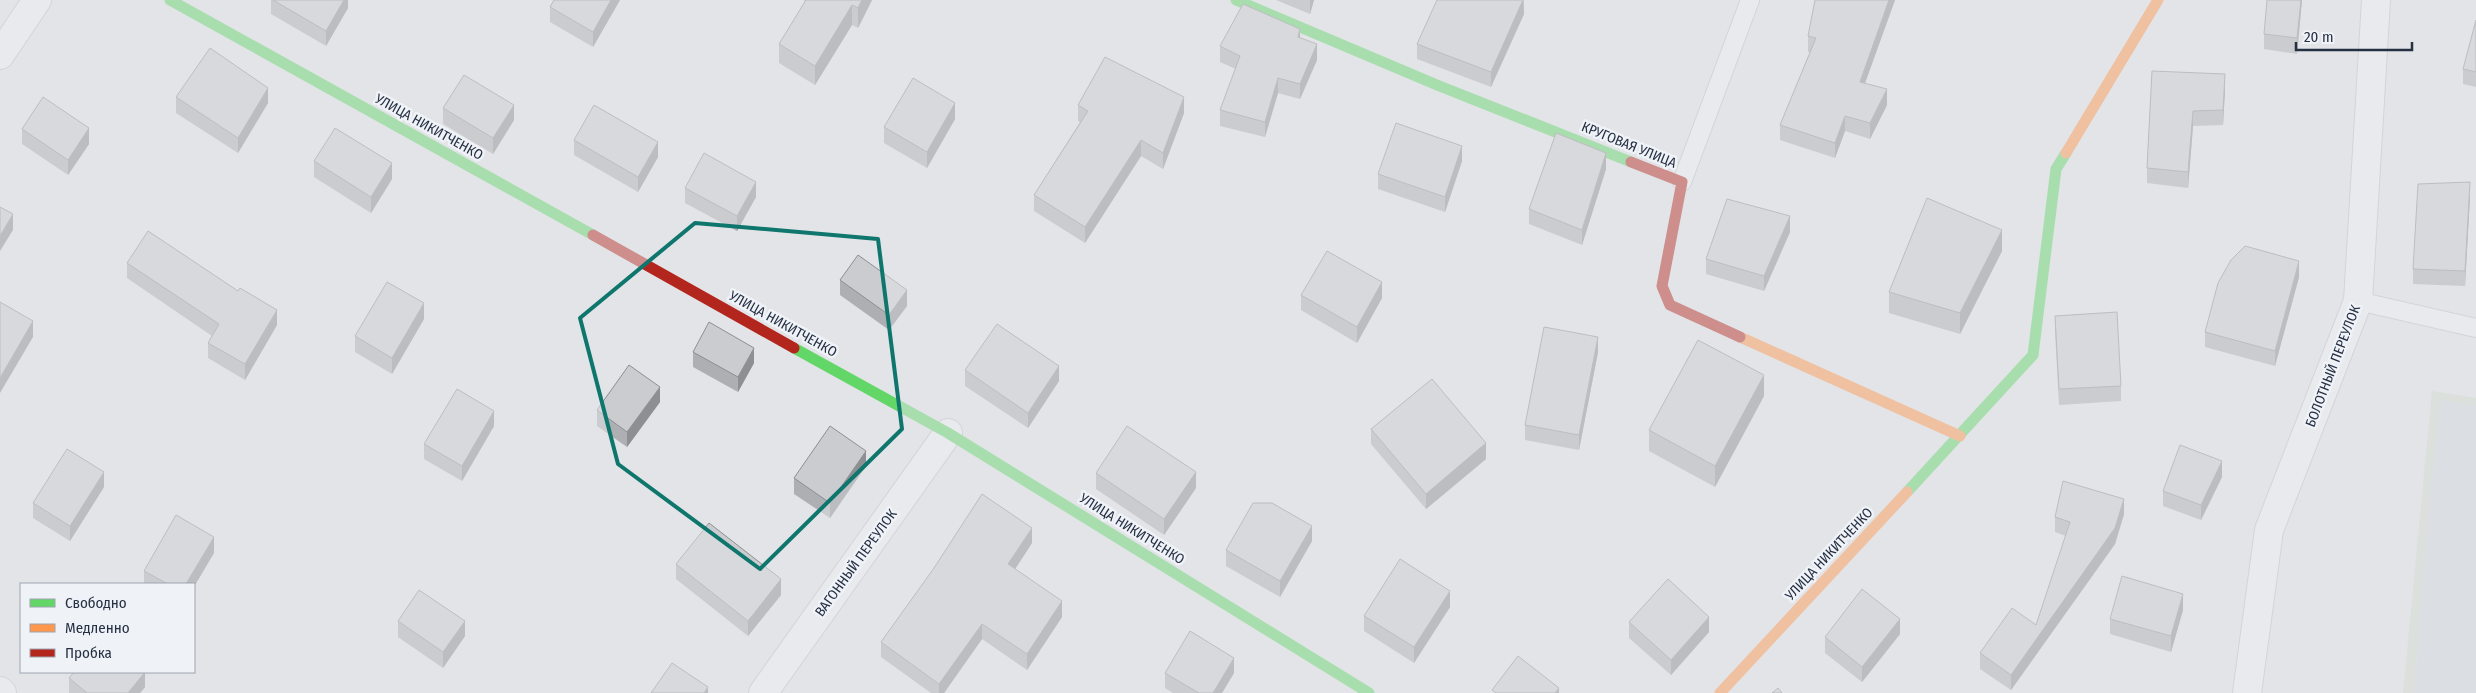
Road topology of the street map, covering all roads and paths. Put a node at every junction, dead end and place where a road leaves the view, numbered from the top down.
1 (37, 0) edge
2 (170, 0) edge
3 (1236, 0) edge
4 (1750, 0) edge
5 (2158, 0) edge
6 (2376, 0) edge
7 (0, 55) edge
8 (1682, 182) junction
9 (2358, 301) junction
10 (2476, 328) edge
11 (948, 433) junction
12 (1960, 436) junction
13 (763, 693) edge
14 (1370, 693) edge
15 (1720, 693) edge
16 (2247, 693) edge

1 - 7 street
2 - 11 street, УЛИЦА НИКИТЧЕНКО
3 - 8 street, КРУГОВАЯ УЛИЦА
4 - 8 lane
5 - 12 street, УЛИЦА НИКИТЧЕНКО
6 - 9 street, БОЛОТНЫЙ ПЕРЕУЛОК
8 - 12 street, КРУГОВАЯ УЛИЦА
9 - 10 lane
9 - 16 street, БОЛОТНЫЙ ПЕРЕУЛОК
11 - 13 street, ВАГОННЫЙ ПЕРЕУЛОК
11 - 14 street, УЛИЦА НИКИТЧЕНКО
12 - 15 street, УЛИЦА НИКИТЧЕНКО

